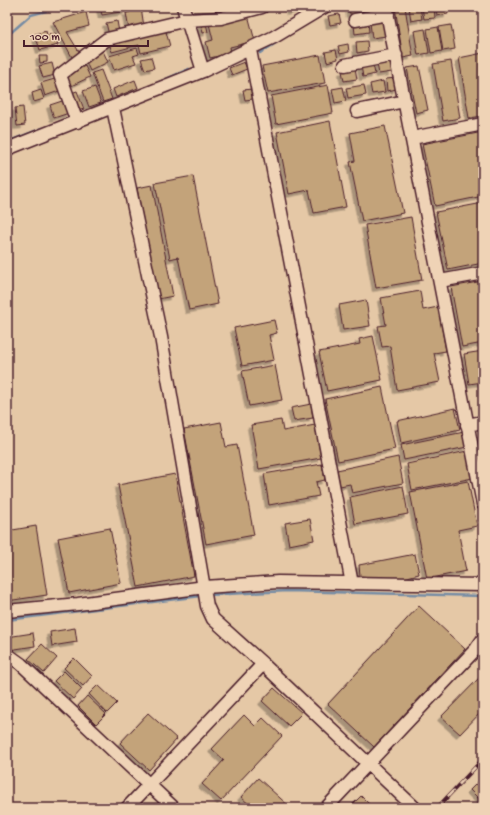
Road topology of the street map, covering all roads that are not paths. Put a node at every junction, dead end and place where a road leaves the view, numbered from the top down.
1 (183, 7) edge
2 (262, 7) edge
3 (324, 7) edge
4 (387, 10) edge
5 (187, 20) junction
6 (355, 20) dead end
7 (250, 50) junction
8 (396, 55) junction
9 (345, 65) dead end
10 (204, 71) junction
11 (405, 101) junction
12 (113, 108) junction
13 (357, 111) dead end
14 (77, 122) junction
15 (483, 124) edge
16 (412, 138) junction
17 (7, 149) edge
18 (483, 272) edge
19 (440, 281) junction
20 (483, 422) edge
21 (467, 425) junction
22 (483, 504) edge
23 (352, 584) junction
24 (483, 585) edge
25 (205, 587) junction
26 (7, 611) edge
27 (483, 639) edge
28 (7, 654) edge
29 (263, 664) junction
30 (368, 764) junction
31 (150, 784) junction
32 (127, 808) edge
33 (174, 808) edge
34 (326, 808) edge
35 (414, 808) edge

1 - 5 street
2 - 5 street
3 - 7 street
4 - 6 street
4 - 8 street
5 - 10 street
5 - 14 street
7 - 10 street
7 - 23 street
8 - 9 street
8 - 11 street
10 - 12 street
11 - 13 street
11 - 16 street
12 - 14 street
12 - 25 street
14 - 17 street
15 - 16 street
16 - 19 street
18 - 19 street
19 - 21 street
20 - 21 street
21 - 22 street
23 - 24 street
23 - 25 street
25 - 26 street
25 - 29 street
27 - 30 street
28 - 31 street
29 - 30 street
29 - 31 street
30 - 34 street
30 - 35 street
31 - 32 street
31 - 33 street

